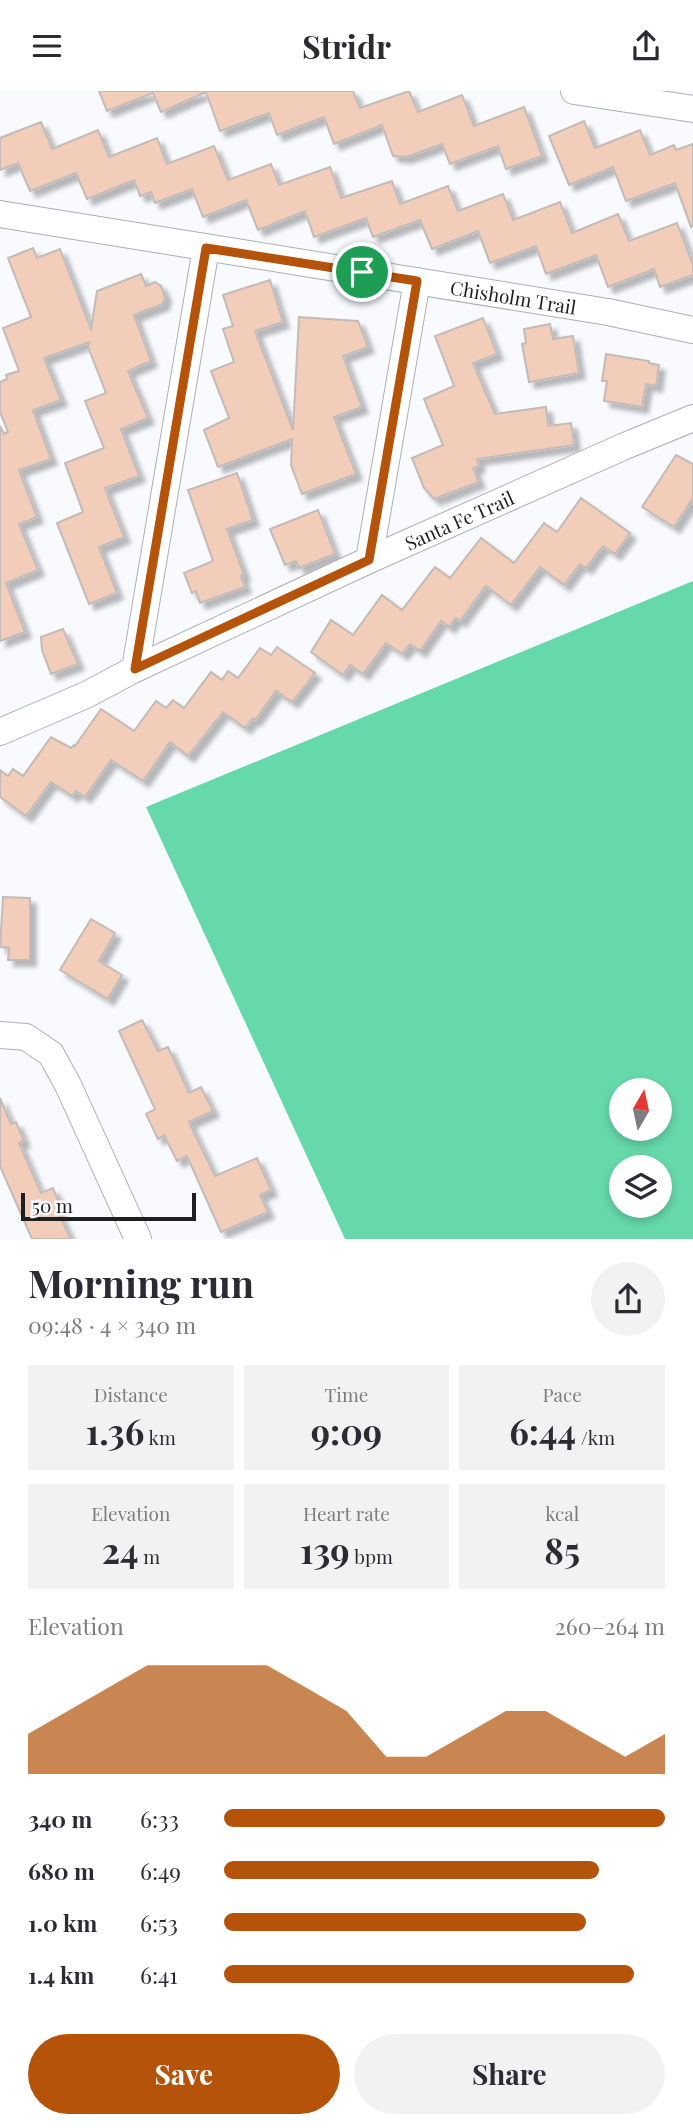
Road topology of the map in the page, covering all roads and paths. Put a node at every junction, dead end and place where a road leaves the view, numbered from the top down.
1 (574, 91) edge
2 (693, 110) edge
3 (0, 214) edge
4 (206, 248) junction
5 (417, 281) junction
6 (693, 330) edge
7 (693, 418) edge
8 (369, 560) junction
9 (135, 669) junction
10 (0, 732) edge
11 (0, 1035) edge
12 (138, 1239) edge

1 - 2 street
3 - 4 street, Chisholm Trail
4 - 5 street, Chisholm Trail
4 - 9 street
5 - 6 street, Chisholm Trail
5 - 8 street
7 - 8 street, Santa Fe Trail
8 - 9 street, Santa Fe Trail
9 - 10 street, Santa Fe Trail
11 - 12 street

